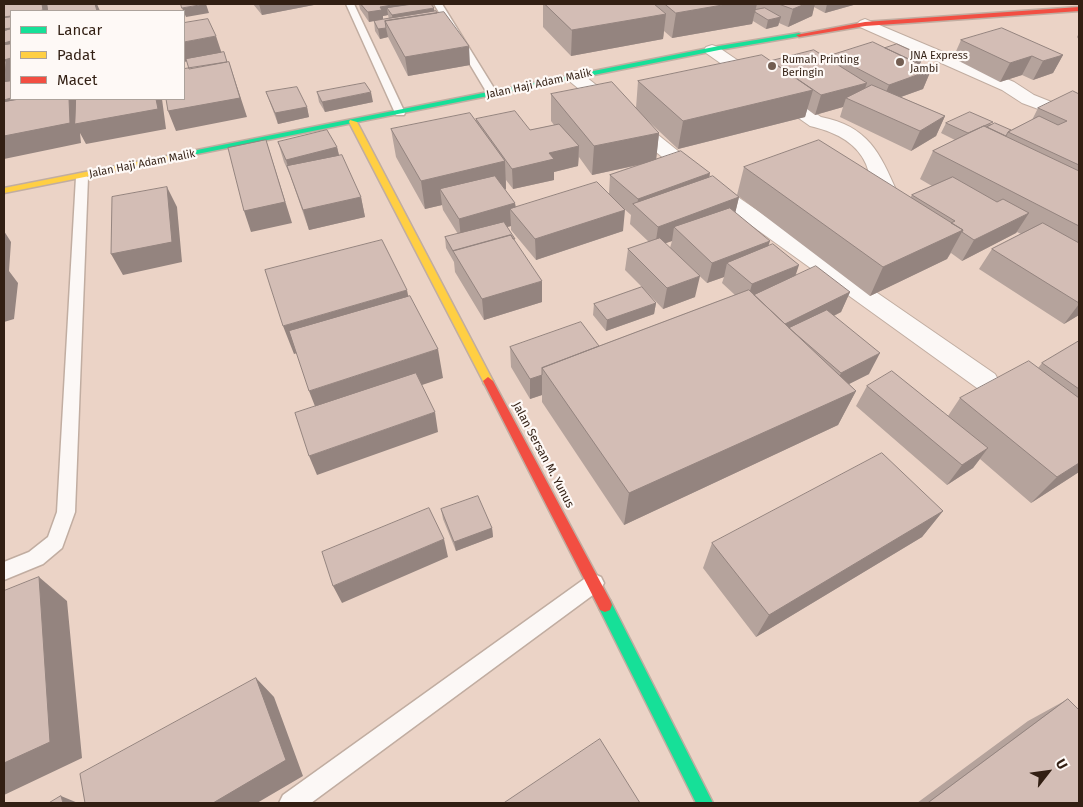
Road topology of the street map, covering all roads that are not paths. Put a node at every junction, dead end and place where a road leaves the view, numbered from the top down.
1 (350, 4) edge
2 (438, 4) edge
3 (1079, 9) edge
4 (865, 24) junction
5 (712, 50) junction
6 (574, 76) junction
7 (1008, 86) junction
8 (492, 93) junction
9 (1079, 104) edge
10 (400, 113) junction
11 (1079, 119) edge
12 (353, 122) junction
13 (82, 176) junction
14 (4, 191) edge
15 (887, 192) edge
16 (986, 381) dead end
17 (4, 571) edge
18 (594, 583) junction
19 (291, 803) edge
20 (705, 803) edge

1 - 10 lane
2 - 8 lane
3 - 4 main road, Jalan Haji Adam Malik
4 - 5 main road, Jalan Haji Adam Malik
4 - 7 street
5 - 6 main road, Jalan Haji Adam Malik
5 - 15 street
6 - 8 main road, Jalan Haji Adam Malik
6 - 16 street
7 - 9 street
7 - 11 street
8 - 10 main road, Jalan Haji Adam Malik
10 - 12 main road, Jalan Haji Adam Malik
12 - 13 main road, Jalan Haji Adam Malik
12 - 18 main road, Jalan Sersan M. Yunus
13 - 14 main road, Jalan Haji Adam Malik
13 - 17 lane
18 - 19 lane
18 - 20 main road, Jalan Sersan M. Yunus

